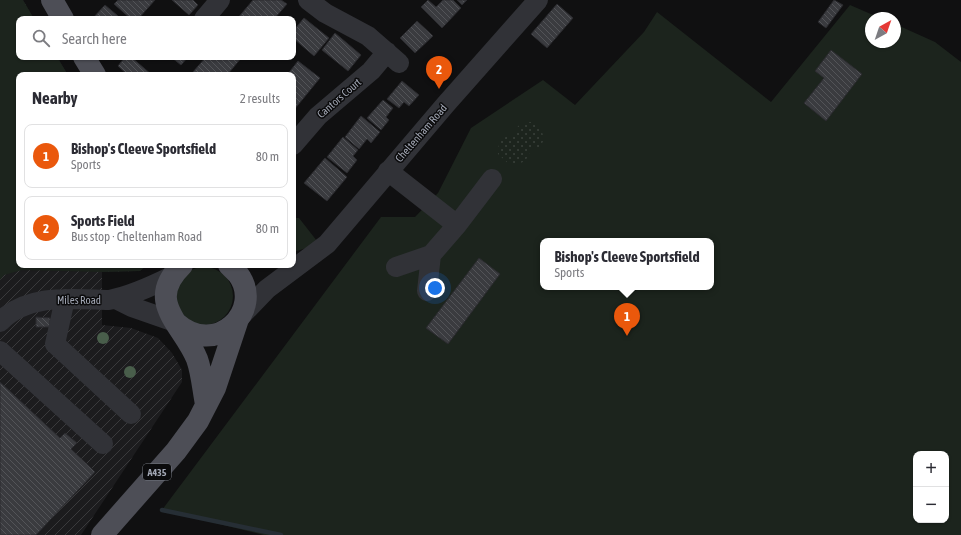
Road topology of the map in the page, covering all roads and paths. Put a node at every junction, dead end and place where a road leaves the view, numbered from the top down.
1 (52, 0) edge
2 (220, 0) edge
3 (308, 0) edge
4 (538, 0) edge
5 (60, 16) edge
6 (207, 16) edge
7 (86, 60) edge
8 (93, 72) edge
9 (296, 142) edge
10 (388, 171) junction
11 (492, 179) dead end
12 (456, 225) junction
13 (431, 255) junction
14 (297, 262) edge
15 (396, 267) dead end
16 (232, 268) edge
17 (290, 268) edge
18 (175, 270) edge
19 (427, 290) dead end
20 (65, 298) junction
21 (116, 298) junction
22 (239, 318) junction
23 (0, 322) edge
24 (176, 323) junction
25 (0, 351) edge
26 (206, 404) junction
27 (132, 414) dead end
28 (104, 444) dead end
29 (102, 535) edge

1 - 5 main road
2 - 6 street
3 - 9 street, Cantors Court
4 - 10 street, Cheltenham Road
7 - 8 main road
10 - 12 street
10 - 14 street, Cheltenham Road
11 - 12 street
12 - 13 street
13 - 15 street
13 - 19 street
16 - 22 main road
17 - 22 street, Cheltenham Road
18 - 21 street, Miles Road
18 - 24 main road
20 - 21 street, Miles Road
20 - 23 street, Miles Road
20 - 27 street
21 - 24 street, Miles Road
22 - 24 main road
22 - 26 main road, A435
24 - 26 main road
25 - 28 street
26 - 29 main road, A435

